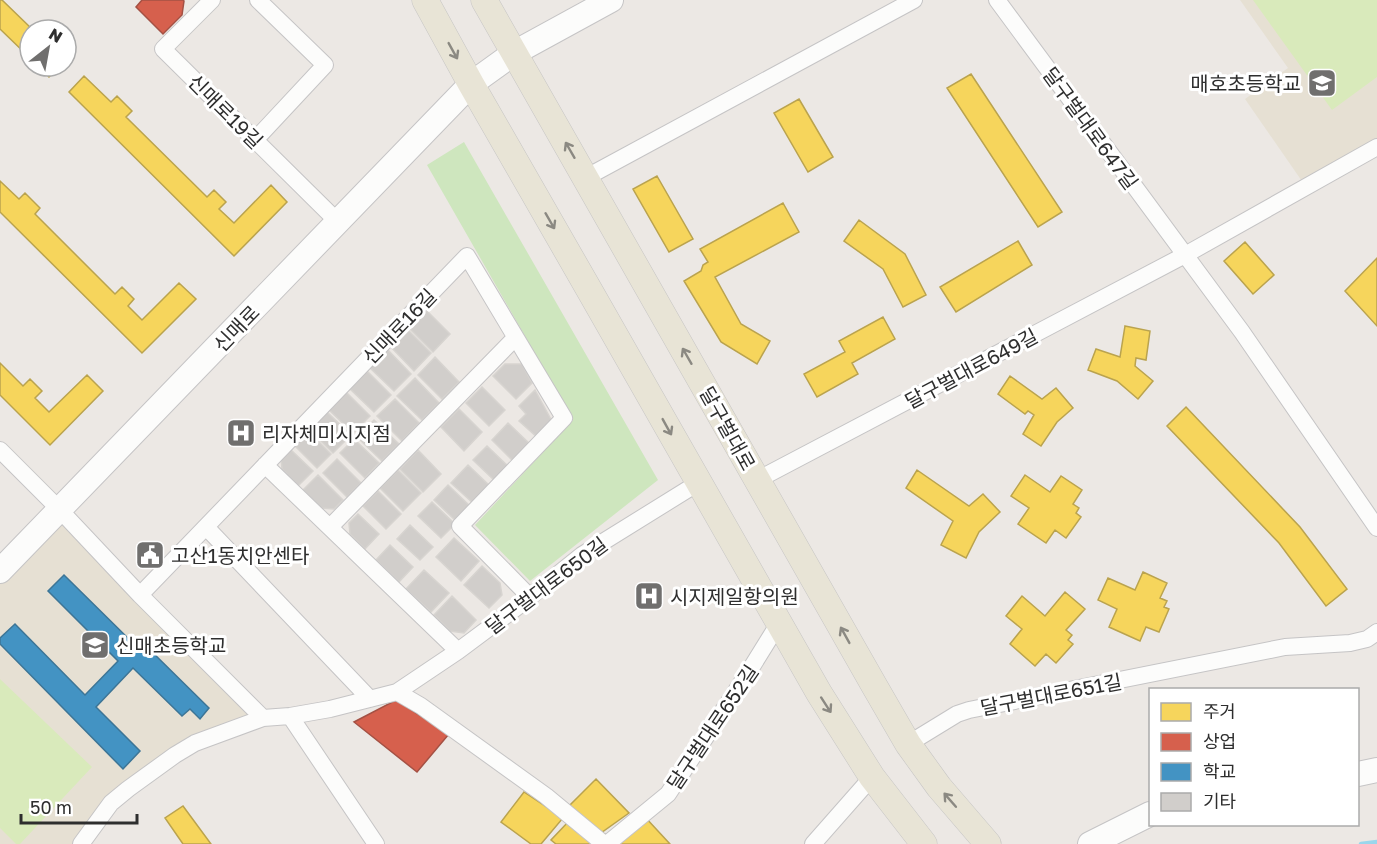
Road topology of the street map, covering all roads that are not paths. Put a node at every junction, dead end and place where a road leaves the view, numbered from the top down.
1 (212, 0) edge
2 (258, 0) edge
3 (425, 0) edge
4 (484, 0) edge
5 (611, 0) edge
6 (914, 0) edge
7 (997, 0) edge
8 (514, 53) junction
9 (471, 84) junction
10 (255, 140) junction
11 (1377, 147) edge
12 (585, 178) junction
13 (338, 222) junction
14 (1185, 255) junction
15 (515, 338) junction
16 (0, 450) edge
17 (265, 465) junction
18 (757, 480) junction
19 (698, 483) junction
20 (59, 509) junction
21 (330, 526) junction
22 (206, 527) junction
23 (1377, 528) edge
24 (0, 571) edge
25 (140, 595) junction
26 (530, 597) junction
27 (778, 623) junction
28 (1377, 632) edge
29 (458, 651) junction
30 (397, 693) junction
31 (370, 699) junction
32 (290, 716) junction
33 (262, 718) junction
34 (908, 744) junction
35 (1377, 770) edge
36 (1359, 774) edge
37 (872, 777) junction
38 (1149, 814) edge
39 (81, 844) edge
40 (376, 844) edge
41 (605, 844) edge
42 (813, 844) edge
43 (924, 844) edge
44 (988, 844) edge
45 (1090, 844) edge

1 - 10 street, 신매로19길
2 - 10 street
3 -> 9 main road
4 - 8 main road, 달구벌대로
5 - 8 street, 신매로
6 - 12 street
7 - 14 street, 달구벌대로647길
8 - 9 street, 신매로
12 -> 8 main road, 달구벌대로
9 - 13 street, 신매로
9 -> 19 main road
10 - 13 street, 신매로19길
11 - 14 street, 달구벌대로649길
18 -> 12 main road, 달구벌대로
13 - 20 street, 신매로
14 - 18 street, 달구벌대로649길
14 - 23 street
15 - 17 street, 신매로16길
15 - 21 street
15 - 26 street, 신매로16길
16 - 20 street
17 - 21 street
17 - 22 street, 신매로16길
34 -> 18 main road, 달구벌대로
19 - 26 street, 달구벌대로650길
19 - 27 main road
20 - 24 street, 신매로
20 - 25 street
21 - 29 street
22 - 25 street, 신매로16길
22 - 31 street
25 - 33 street
26 - 29 street, 달구벌대로650길
27 -> 37 main road
27 - 41 street, 달구벌대로652길
28 - 34 street, 달구벌대로651길
29 - 30 street, 달구벌대로650길
30 - 31 street, 달구벌대로650길
30 - 41 street
31 - 32 street, 달구벌대로650길
32 - 33 street, 달구벌대로650길
32 - 40 street
33 - 39 street, 달구벌대로650길
44 -> 34 main road, 달구벌대로
35 - 36 street
37 - 42 street
37 - 43 main road
38 - 45 street

